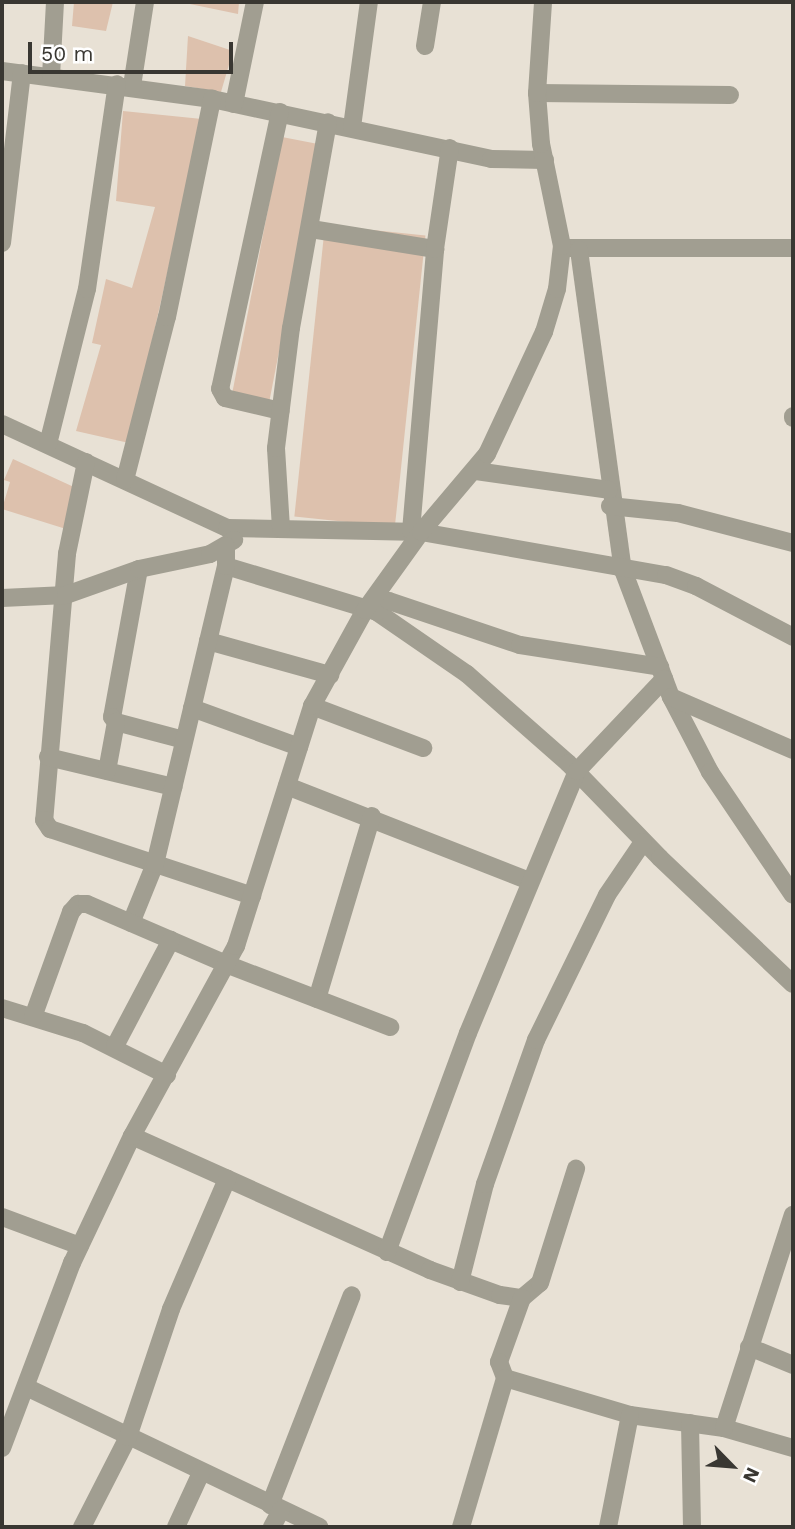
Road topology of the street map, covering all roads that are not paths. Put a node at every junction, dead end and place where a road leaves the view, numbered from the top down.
1 (55, 2) edge
2 (145, 2) edge
3 (255, 2) edge
4 (369, 2) edge
5 (432, 2) edge
6 (543, 2) edge
7 (425, 46) dead end
8 (2, 71) edge
9 (22, 73) junction
10 (51, 76) junction
11 (124, 85) junction
12 (537, 93) junction
13 (730, 95) dead end
14 (212, 99) junction
15 (234, 104) junction
16 (280, 113) junction
17 (328, 122) junction
18 (352, 127) junction
19 (450, 148) junction
20 (545, 160) junction
21 (311, 229) junction
22 (2, 243) edge
23 (570, 248) junction
24 (793, 248) edge
25 (435, 249) junction
26 (280, 411) junction
27 (2, 424) edge
28 (48, 444) junction
29 (86, 462) junction
30 (476, 471) junction
31 (125, 480) junction
32 (609, 498) junction
33 (281, 528) junction
34 (249, 530) junction
35 (416, 532) junction
36 (793, 542) edge
37 (226, 546) junction
38 (226, 566) junction
39 (139, 569) junction
40 (623, 570) junction
41 (66, 595) junction
42 (2, 598) edge
43 (371, 611) junction
44 (793, 637) edge
45 (208, 641) junction
46 (662, 673) junction
47 (330, 675) junction
48 (671, 697) junction
49 (312, 706) junction
50 (192, 708) junction
51 (116, 722) junction
52 (184, 740) junction
53 (299, 747) junction
54 (423, 748) dead end
55 (793, 750) edge
56 (48, 757) junction
57 (107, 771) junction
58 (577, 771) junction
59 (287, 786) junction
60 (173, 787) junction
61 (372, 816) junction
62 (643, 842) junction
63 (155, 863) junction
64 (529, 881) junction
65 (793, 895) edge
66 (252, 896) junction
67 (131, 923) junction
68 (171, 940) junction
69 (226, 964) junction
70 (793, 984) edge
71 (317, 999) junction
72 (2, 1007) edge
73 (33, 1017) junction
74 (390, 1027) dead end
75 (115, 1046) junction
76 (167, 1074) junction
77 (132, 1136) junction
78 (576, 1169) dead end
79 (227, 1179) junction
80 (793, 1215) edge
81 (2, 1217) edge
82 (80, 1246) junction
83 (387, 1252) junction
84 (460, 1282) junction
85 (352, 1295) dead end
86 (522, 1298) junction
87 (750, 1347) junction
88 (793, 1365) edge
89 (505, 1378) junction
90 (26, 1387) junction
91 (630, 1415) junction
92 (690, 1423) junction
93 (724, 1428) junction
94 (128, 1437) junction
95 (2, 1448) edge
96 (793, 1448) edge
97 (201, 1472) junction
98 (275, 1507) junction
99 (82, 1527) edge
100 (176, 1527) edge
101 (272, 1527) edge
102 (319, 1527) edge
103 (461, 1527) edge
104 (607, 1527) edge
105 (692, 1527) edge

1 - 10 street
2 - 11 street
3 - 15 street
4 - 18 street
5 - 7 street
6 - 12 street
8 - 9 street
9 - 10 street
9 - 22 street
10 - 11 street
11 - 14 street
11 - 28 street
12 - 13 street
12 - 20 street
14 - 15 street
14 - 31 street
15 - 16 street
16 - 17 street
16 - 26 street
17 - 18 street
17 - 21 street
18 - 19 street
19 - 20 street
19 - 25 street
20 - 23 street
21 - 25 street
21 - 26 street
23 - 24 street
23 - 30 street
23 - 32 street
25 - 35 street
26 - 33 street
27 - 28 street
28 - 29 street
29 - 31 street
29 - 41 street
30 - 32 street
30 - 35 street
31 - 34 street
32 - 36 street
32 - 40 street
33 - 34 street
33 - 35 street
34 - 37 street
35 - 40 street
35 - 43 street
37 - 38 street
37 - 39 street
38 - 43 street
38 - 45 street
39 - 41 street
39 - 51 street
40 - 44 street
40 - 46 street
41 - 42 street
41 - 56 street
43 - 46 street
43 - 47 street
43 - 58 street
45 - 47 street
45 - 50 street
46 - 48 street
46 - 58 street
47 - 49 street
48 - 55 street
48 - 65 street
49 - 53 street
49 - 54 street
50 - 52 street
50 - 53 street
51 - 52 street
51 - 57 street
52 - 60 street
53 - 59 street
56 - 57 street
56 - 63 street
57 - 60 street
58 - 62 street
58 - 64 street
59 - 61 street
59 - 66 street
60 - 63 street
61 - 64 street
61 - 71 street
62 - 70 street
62 - 84 street
63 - 66 street
63 - 67 street
64 - 83 street
66 - 69 street
67 - 68 street
67 - 73 street
68 - 69 street
68 - 75 street
69 - 71 street
69 - 76 street
71 - 74 street
72 - 73 street
73 - 75 street
75 - 76 street
76 - 77 street
77 - 79 street
77 - 82 street
78 - 86 street
79 - 83 street
79 - 94 street
80 - 87 street
81 - 82 street
82 - 90 street
83 - 84 street
84 - 86 street
85 - 98 street
86 - 89 street
87 - 88 street
87 - 93 street
89 - 91 street
89 - 103 street
90 - 94 street
90 - 95 street
91 - 92 street
91 - 104 street
92 - 93 street
92 - 105 street
93 - 96 street
94 - 97 street
94 - 99 street
97 - 98 street
97 - 100 street
98 - 101 street
98 - 102 street

